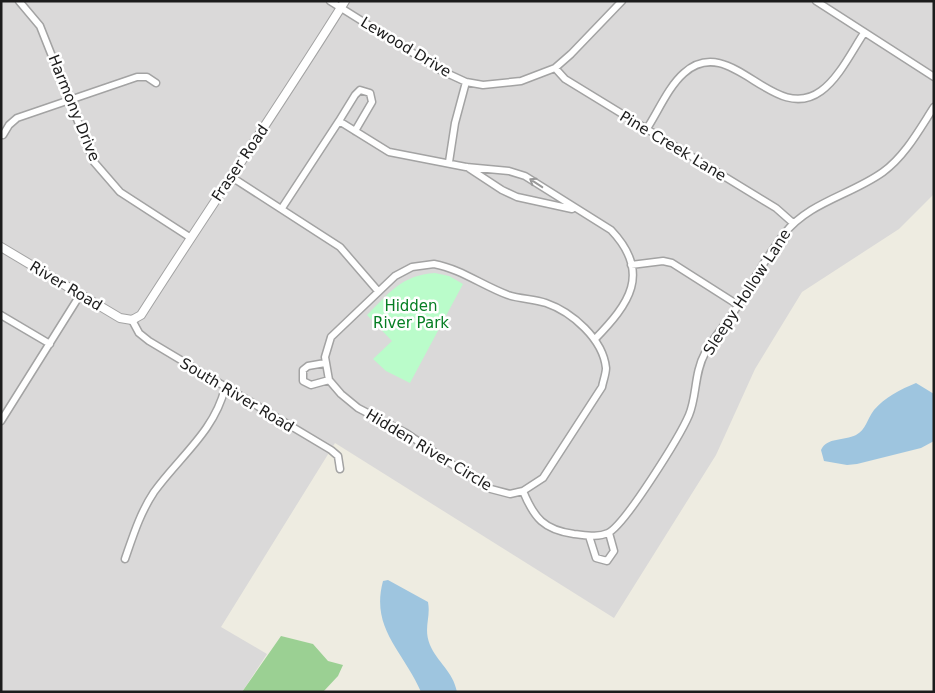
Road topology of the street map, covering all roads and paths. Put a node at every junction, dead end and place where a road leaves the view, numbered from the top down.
1 (19, 1) edge
2 (330, 1) edge
3 (622, 1) edge
4 (816, 1) edge
5 (343, 5) edge
6 (864, 32) junction
7 (554, 68) junction
8 (934, 77) edge
9 (156, 82) dead end
10 (466, 82) junction
11 (69, 99) junction
12 (934, 107) edge
13 (339, 121) junction
14 (646, 130) junction
15 (355, 131) junction
16 (3, 135) dead end
17 (448, 162) junction
18 (466, 167) junction
19 (230, 176) junction
20 (282, 208) junction
21 (577, 210) junction
22 (793, 223) junction
23 (191, 238) junction
24 (1, 247) edge
25 (631, 265) junction
26 (378, 291) junction
27 (80, 295) junction
28 (738, 305) junction
29 (1, 315) edge
30 (132, 320) junction
31 (595, 339) junction
32 (50, 344) junction
33 (325, 363) junction
34 (329, 380) junction
35 (225, 388) junction
36 (1, 421) edge
37 (340, 469) dead end
38 (523, 491) junction
39 (609, 533) junction
40 (589, 536) junction
41 (125, 559) dead end

1 - 11 street, Harmony Drive
2 - 5 street, Lewood Drive
3 - 7 street, Lewood Drive
4 - 6 street
5 - 10 street, Lewood Drive
5 - 19 street, Fraser Road
6 - 8 street
6 - 14 street
7 - 10 street, Lewood Drive
7 - 14 street, Pine Creek Lane
9 - 11 street
10 - 17 street
11 - 16 street
11 - 23 street, Harmony Drive
12 - 22 street, Sleepy Hollow Lane
13 - 15 street
13 - 15 street
13 - 20 street
14 - 22 street, Pine Creek Lane
15 - 17 street
17 - 18 street
18 - 21 street
21 -> 18 street
19 - 20 street
19 - 23 street, Fraser Road
20 - 26 street
21 - 25 street
22 - 28 street, Sleepy Hollow Lane
23 - 30 street, Fraser Road
24 - 27 street, River Road
25 - 28 street
25 - 31 street
26 - 31 street, Hidden River Circle
26 - 33 street, Hidden River Circle
27 - 30 street, River Road
27 - 32 street
28 - 39 street, Sleepy Hollow Lane
29 - 32 street
30 - 35 street, South River Road
31 - 38 street, Hidden River Circle
32 - 36 street
33 - 34 street, Hidden River Circle
33 - 34 street
34 - 38 street, Hidden River Circle
35 - 37 street, South River Road
35 - 41 street
38 - 40 street
39 - 40 street
39 - 40 street

